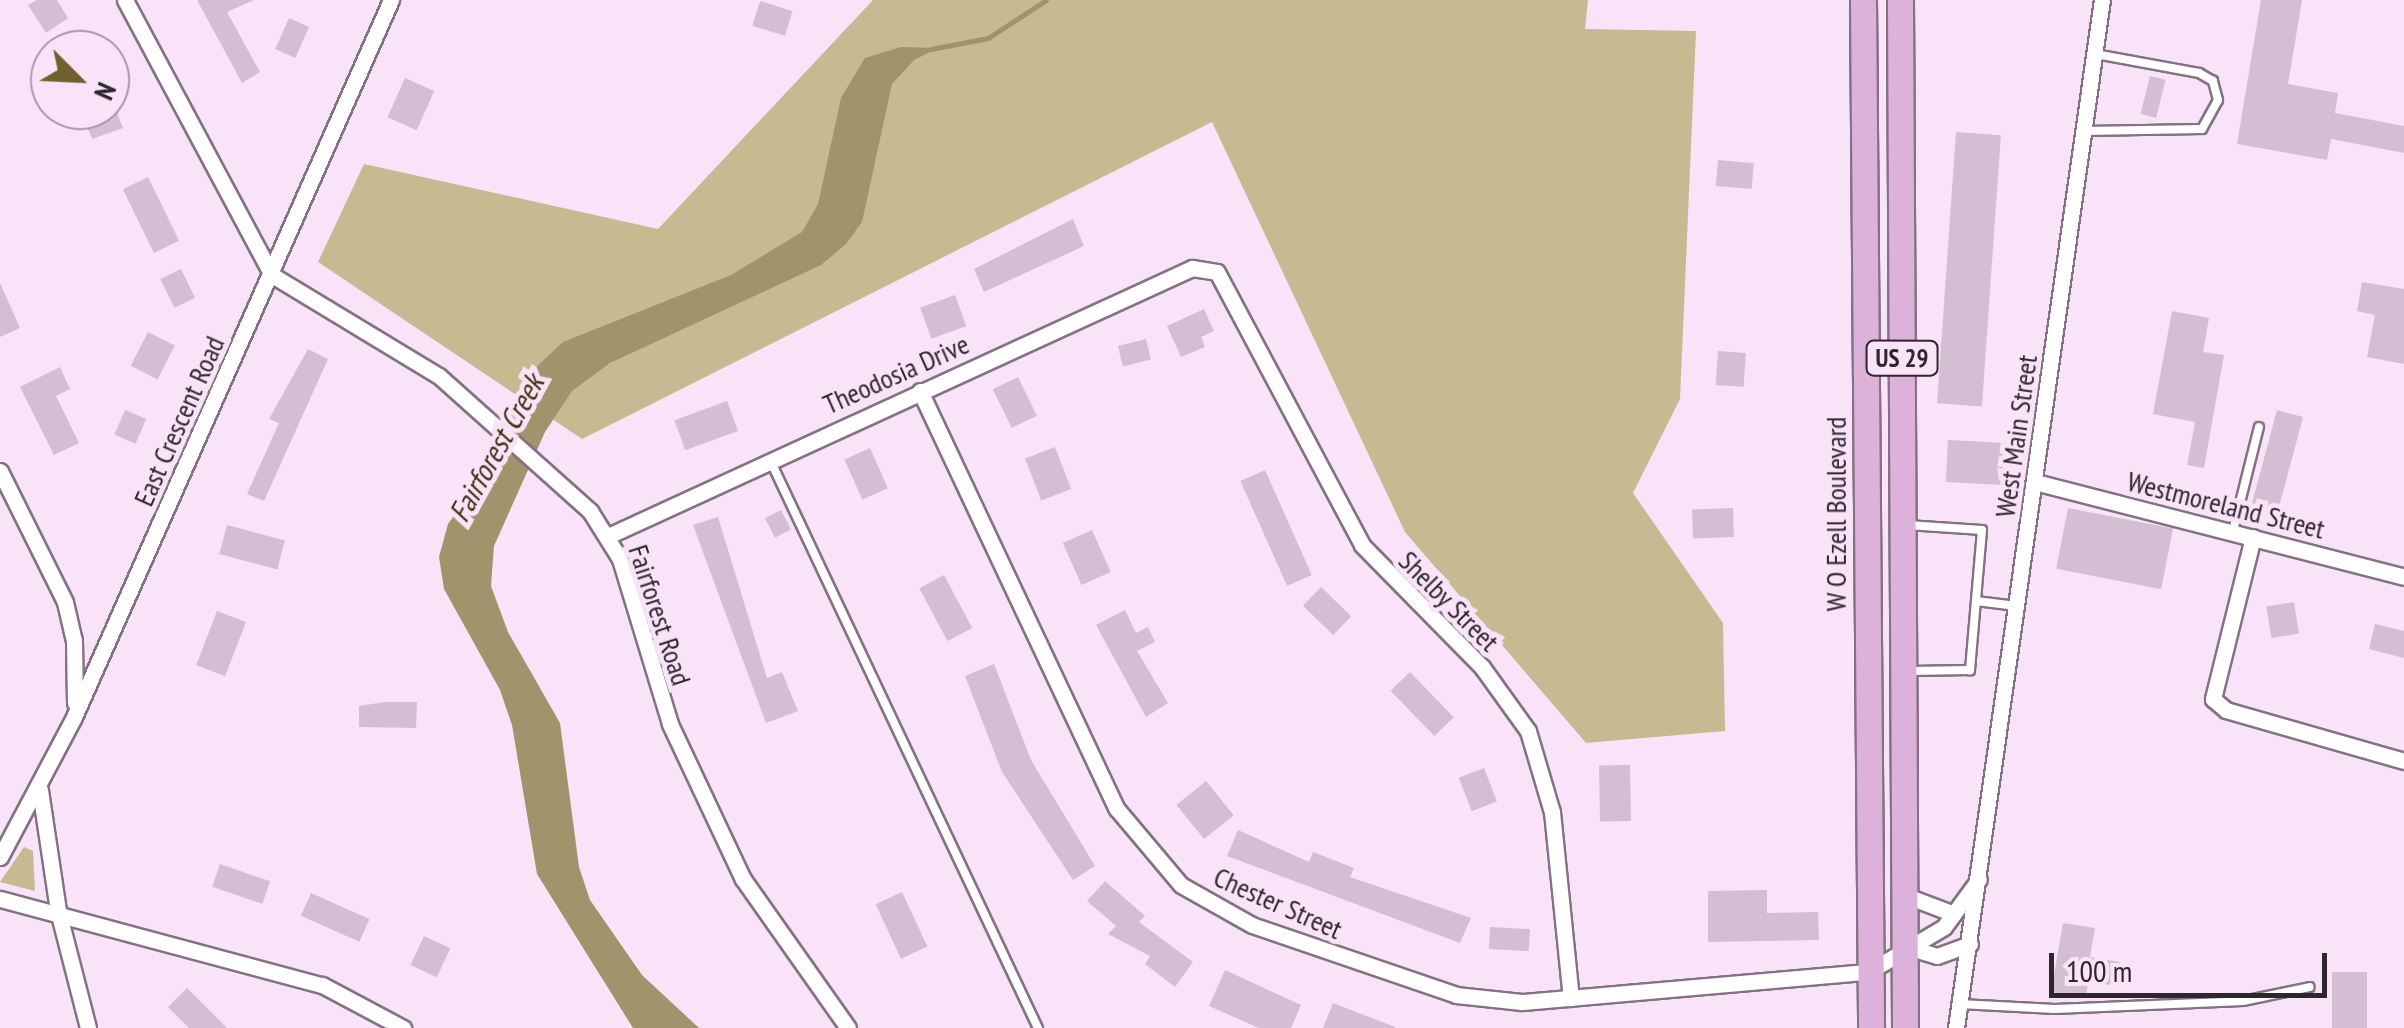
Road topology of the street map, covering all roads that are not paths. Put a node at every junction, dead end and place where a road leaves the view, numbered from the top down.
1 (125, 0) edge
2 (390, 0) edge
3 (1863, 0) edge
4 (1900, 0) edge
5 (2102, 0) edge
6 (2095, 54) junction
7 (1863, 118) junction
8 (1900, 118) junction
9 (2085, 131) junction
10 (1208, 268) joint
11 (272, 275) junction
12 (920, 391) junction
13 (2259, 427) dead end
14 (770, 459) junction
15 (0, 472) edge
16 (1866, 479) junction
17 (1903, 482) junction
18 (2035, 482) junction
19 (1902, 525) junction
20 (2233, 532) junction
21 (608, 536) junction
22 (2254, 537) junction
23 (2404, 577) edge
24 (1976, 601) junction
25 (2017, 606) junction
26 (1904, 671) junction
27 (1867, 716) junction
28 (74, 717) junction
29 (1904, 717) junction
30 (2404, 761) edge
31 (40, 790) junction
32 (0, 856) edge
33 (1979, 879) junction
34 (1904, 894) junction
35 (0, 899) edge
36 (58, 910) junction
37 (1954, 914) junction
38 (1970, 944) junction
39 (1904, 946) junction
40 (1868, 972) junction
41 (2310, 987) dead end
42 (1570, 998) junction
43 (1960, 1004) junction
44 (88, 1028) edge
45 (403, 1028) edge
46 (848, 1028) edge
47 (1038, 1028) edge
48 (1871, 1028) edge
49 (1905, 1028) edge
50 (1956, 1028) edge

1 - 11 street
2 - 11 street, East Crescent Road
3 - 7 main road, W O Ezell Boulevard / US 29
4 - 8 main road, US 29
5 - 6 street, West Main Street
6 - 9 street, West Main Street
6 - 9 lane
7 - 8 main road
7 - 16 main road, W O Ezell Boulevard / US 29
8 - 17 main road, US 29
9 - 18 street, West Main Street
10 - 12 street, Theodosia Drive
10 - 42 street, Shelby Street
11 - 21 street, Fairforest Road
11 - 28 street, East Crescent Road
12 - 14 street, Theodosia Drive
12 - 42 street, Chester Street
13 - 20 lane
14 - 21 street, Theodosia Drive
14 - 47 lane
15 - 28 street
16 - 17 main road
16 - 27 main road, W O Ezell Boulevard / US 29
17 - 19 main road, US 29
18 - 20 street, Westmoreland Street
18 - 25 street, West Main Street
19 - 24 lane
19 - 26 main road, US 29
20 - 22 street, Westmoreland Street
21 - 46 street, Fairforest Road
22 - 23 street, Westmoreland Street
22 - 30 street
24 - 25 lane
24 - 26 lane
25 - 33 street, West Main Street
26 - 29 main road, US 29
27 - 29 main road
27 - 40 main road, W O Ezell Boulevard / US 29
28 - 31 street, East Crescent Road
29 - 34 main road, US 29
31 - 32 street, East Crescent Road
31 - 36 street
33 - 37 street, West Main Street
33 - 38 street, West Main Street
34 - 37 street
34 - 39 main road, US 29
35 - 36 street
36 - 44 street
36 - 45 street
37 - 39 street, West Main Street
38 - 39 street
38 - 43 street, West Main Street
39 - 40 street
39 - 49 main road, US 29
40 - 42 street, Chester Street
40 - 48 main road, W O Ezell Boulevard / US 29
41 - 43 lane
43 - 50 street, West Main Street

